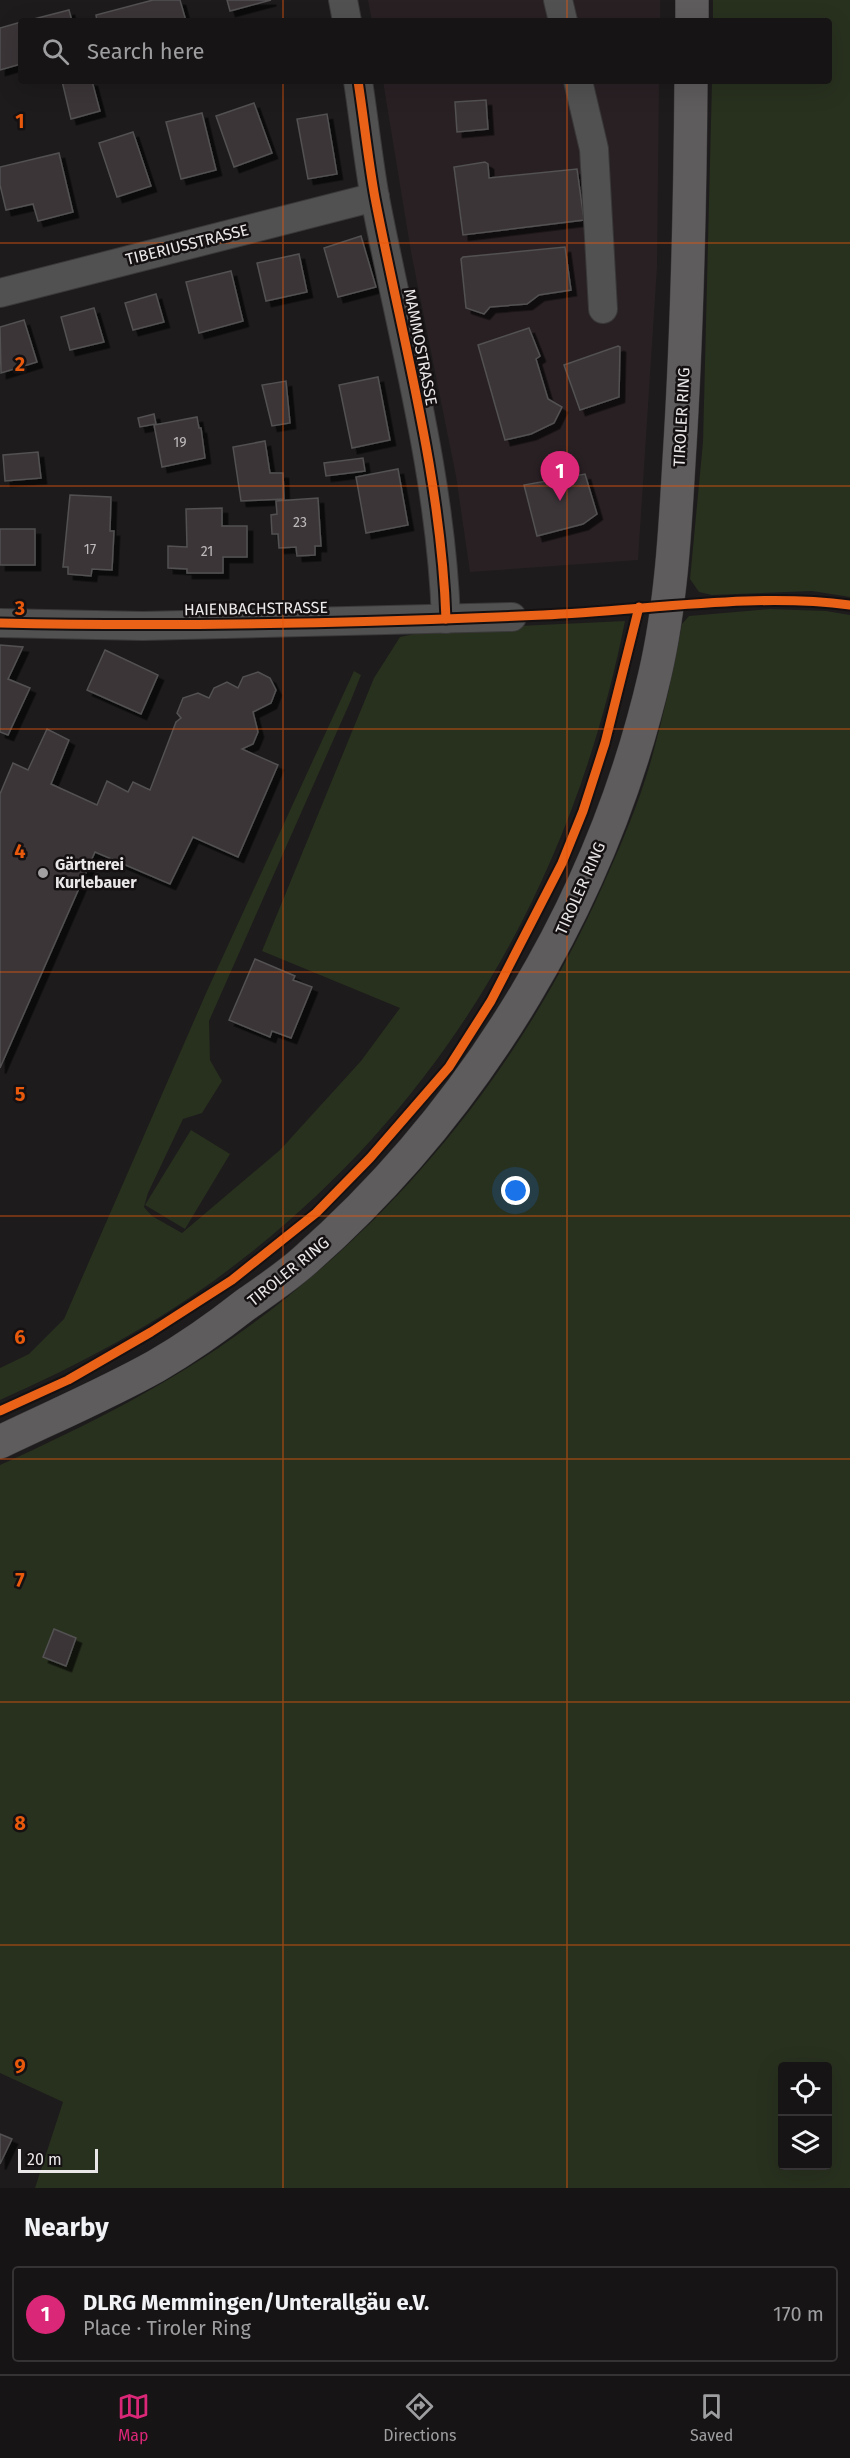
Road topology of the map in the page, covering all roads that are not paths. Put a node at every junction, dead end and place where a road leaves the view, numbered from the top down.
1 (343, 0) edge
2 (558, 0) edge
3 (692, 0) edge
4 (346, 18) edge
5 (562, 18) edge
6 (692, 18) edge
7 (358, 84) edge
8 (579, 84) edge
9 (691, 84) edge
10 (375, 197) junction
11 (0, 293) edge
12 (603, 309) dead end
13 (512, 617) dead end
14 (446, 619) junction
15 (0, 623) edge
16 (0, 1442) edge

1 - 4 street
2 - 5 street
3 - 6 main road
7 - 10 street, MAMMOSTRASSE
8 - 12 street
9 - 16 main road, TIROLER RING
10 - 11 street, TIBERIUSSTRASSE
10 - 14 street, MAMMOSTRASSE
13 - 14 street, HAIENBACHSTRASSE
14 - 15 street, HAIENBACHSTRASSE

